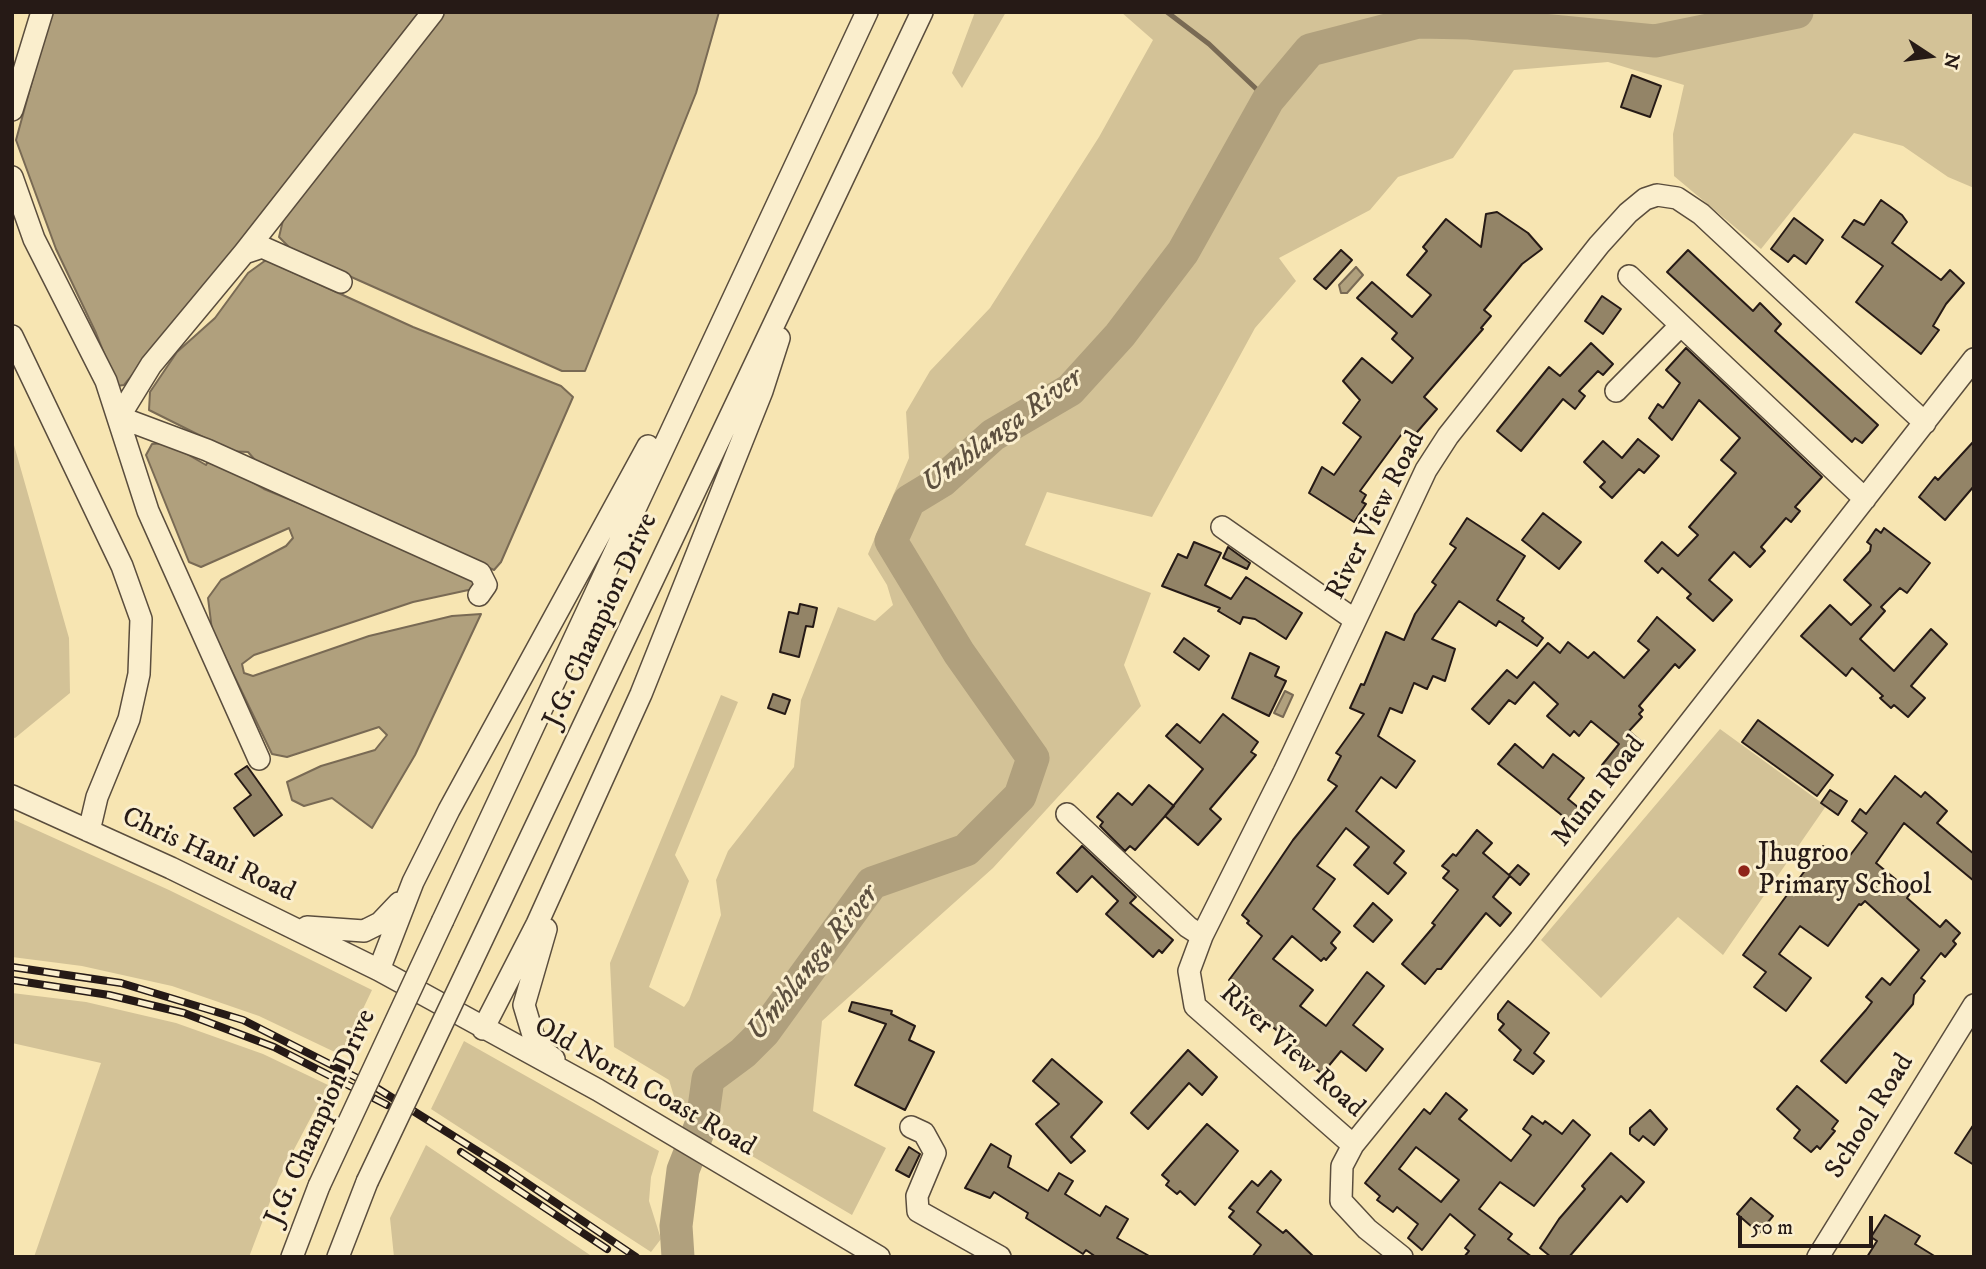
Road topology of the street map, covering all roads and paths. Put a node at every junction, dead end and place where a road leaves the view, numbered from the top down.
1 (42, 12) edge
2 (433, 12) edge
3 (867, 12) edge
4 (922, 12) edge
5 (12, 110) edge
6 (12, 177) edge
7 (244, 253) junction
8 (1629, 276) dead end
9 (341, 282) dead end
10 (787, 298) junction
11 (1681, 325) junction
12 (12, 336) edge
13 (1974, 359) edge
14 (1616, 391) dead end
15 (687, 392) junction
16 (118, 417) junction
17 (1925, 423) junction
18 (1865, 499) junction
19 (1222, 527) dead end
20 (479, 595) dead end
21 (1355, 620) junction
22 (259, 759) dead end
23 (12, 796) edge
24 (1067, 814) dead end
25 (89, 831) junction
26 (560, 873) junction
27 (413, 882) junction
28 (284, 923) junction
29 (1202, 936) junction
30 (379, 970) junction
31 (1974, 1006) edge
32 (483, 1029) junction
33 (598, 1090) junction
34 (911, 1127) dead end
35 (1353, 1145) junction
36 (292, 1257) edge
37 (338, 1257) edge
38 (879, 1257) edge
39 (1000, 1257) edge
40 (1402, 1257) edge
41 (1818, 1257) edge

1 - 5 street
2 - 7 street
3 - 15 street, J.G. Champion Drive
4 - 10 street, J.G. Champion Drive
6 - 16 street
7 - 9 street
7 - 16 street
8 - 11 street
10 - 26 street
10 - 37 street, J.G. Champion Drive, bridge
11 - 14 street
11 - 18 street
12 - 25 street
13 - 17 street, Munn Road
15 - 27 street
15 - 36 street, J.G. Champion Drive, bridge
16 - 20 street
16 - 22 street
17 - 18 street, Munn Road
17 - 21 street, River View Road
18 - 35 street, Munn Road
19 - 21 street
21 - 29 street, River View Road
23 - 25 street, Chris Hani Road
24 - 29 street
25 - 28 street, Chris Hani Road
26 - 32 street
26 - 33 street
27 - 28 street
27 - 30 street
28 - 30 street, Chris Hani Road
29 - 35 street, River View Road
30 - 32 street, Old North Coast Road
31 - 41 street, School Road
32 - 33 street, Old North Coast Road
33 - 38 street, Old North Coast Road
34 - 39 street
35 - 40 street, Munn Road

